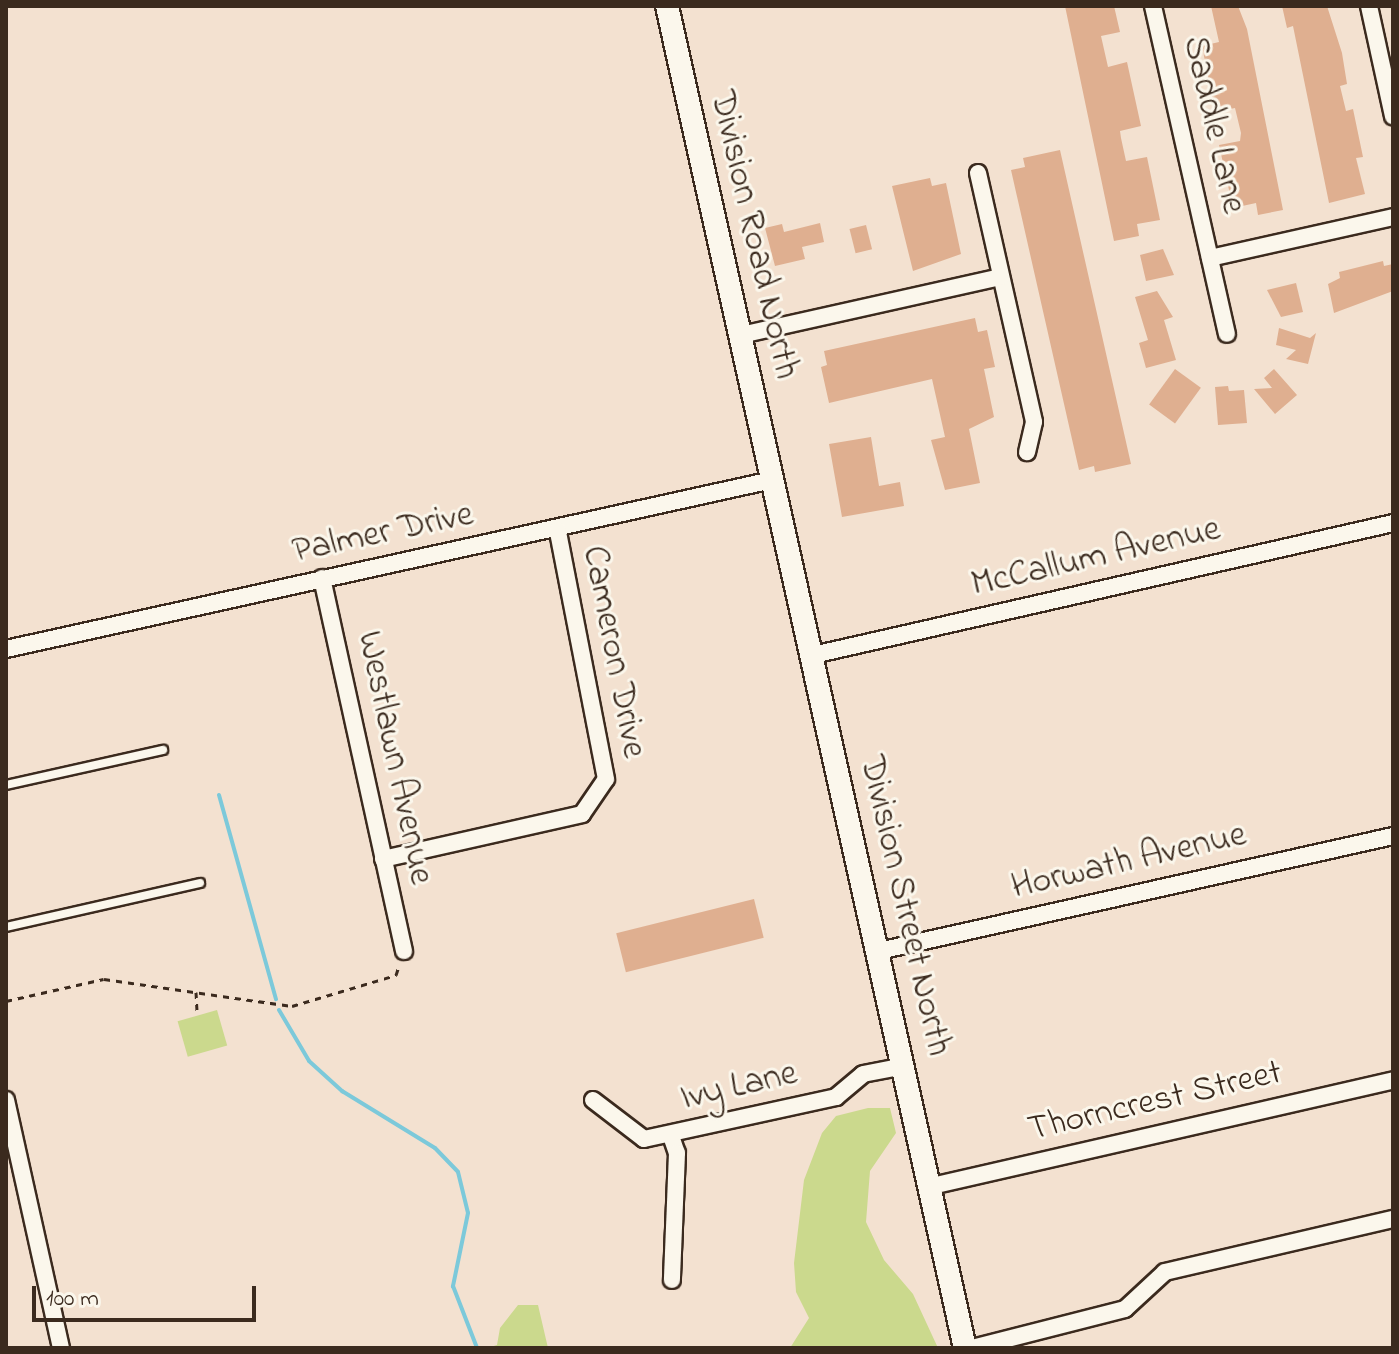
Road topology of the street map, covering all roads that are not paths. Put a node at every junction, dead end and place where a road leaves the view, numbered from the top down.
1 (667, 6) edge
2 (1153, 6) edge
3 (1369, 6) edge
4 (1393, 116) edge
5 (978, 173) dead end
6 (1393, 217) edge
7 (1210, 258) junction
8 (1001, 277) junction
9 (1227, 334) dead end
10 (741, 335) junction
11 (1027, 452) dead end
12 (772, 480) junction
13 (1393, 523) edge
14 (558, 531) junction
15 (322, 578) junction
16 (6, 649) edge
17 (813, 655) junction
18 (163, 750) dead end
19 (6, 785) edge
20 (1393, 836) edge
21 (383, 859) junction
22 (200, 883) dead end
23 (6, 927) edge
24 (404, 951) road end
25 (879, 951) junction
26 (905, 1066) junction
27 (1393, 1080) edge
28 (6, 1100) edge
29 (593, 1100) dead end
30 (671, 1136) junction
31 (932, 1186) junction
32 (1393, 1219) edge
33 (672, 1280) dead end
34 (61, 1348) edge
35 (965, 1348) edge
36 (972, 1348) edge

1 - 10 main road, Division Road North
2 - 7 street, Saddle Lane
3 - 4 street
5 - 8 street
6 - 7 street
7 - 9 street, Saddle Lane
8 - 10 street
8 - 11 street
10 - 12 main road, Division Road North
12 - 14 street, Palmer Drive
12 - 17 main road, Division Street North
13 - 17 street, McCallum Avenue
14 - 15 street, Palmer Drive
14 - 21 street, Cameron Drive
15 - 16 street, Palmer Drive
15 - 21 street, Westlawn Avenue
17 - 25 main road, Division Street North
18 - 19 lane
20 - 25 street, Horwath Avenue
21 - 24 street, Westlawn Avenue
22 - 23 lane
25 - 26 main road, Division Street North
26 - 30 street, Ivy Lane
26 - 31 main road, Division Street North
27 - 31 street, Thorncrest Street
28 - 34 street
29 - 30 street, Ivy Lane
30 - 33 street
31 - 35 main road, Division Street North
32 - 36 street

